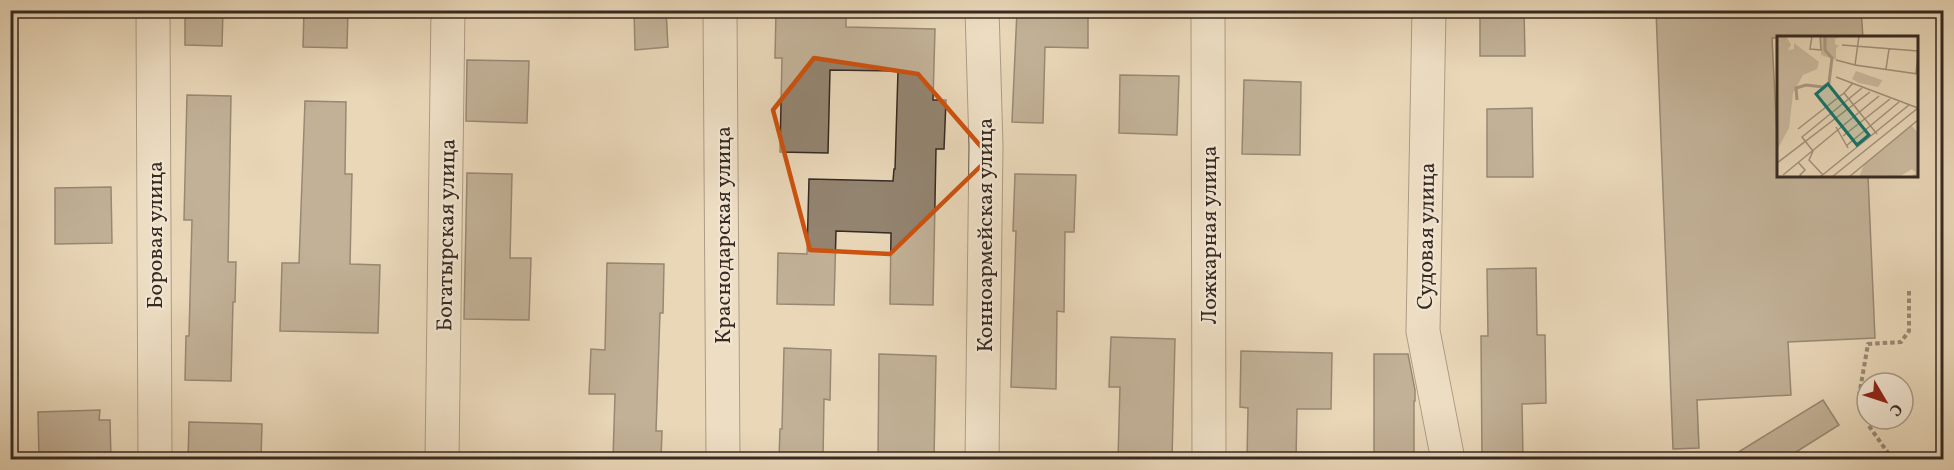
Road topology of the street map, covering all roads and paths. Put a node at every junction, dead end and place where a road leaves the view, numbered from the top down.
1 (153, 10) edge
2 (448, 10) edge
3 (720, 10) edge
4 (982, 10) edge
5 (1208, 10) edge
6 (1429, 10) edge
7 (1909, 290) dead end
8 (1863, 371) edge
9 (1873, 431) edge
10 (155, 459) edge
11 (442, 459) edge
12 (723, 459) edge
13 (982, 459) edge
14 (1209, 459) edge
15 (1448, 459) edge
16 (1893, 459) edge

1 - 10 street, Боровая улица
2 - 11 street, Богатырская улица
3 - 12 street, Краснодарская улица
4 - 13 street, Конноармейская улица
5 - 14 street, Ложкарная улица
6 - 15 street, Судовая улица
7 - 8 path
9 - 16 path

